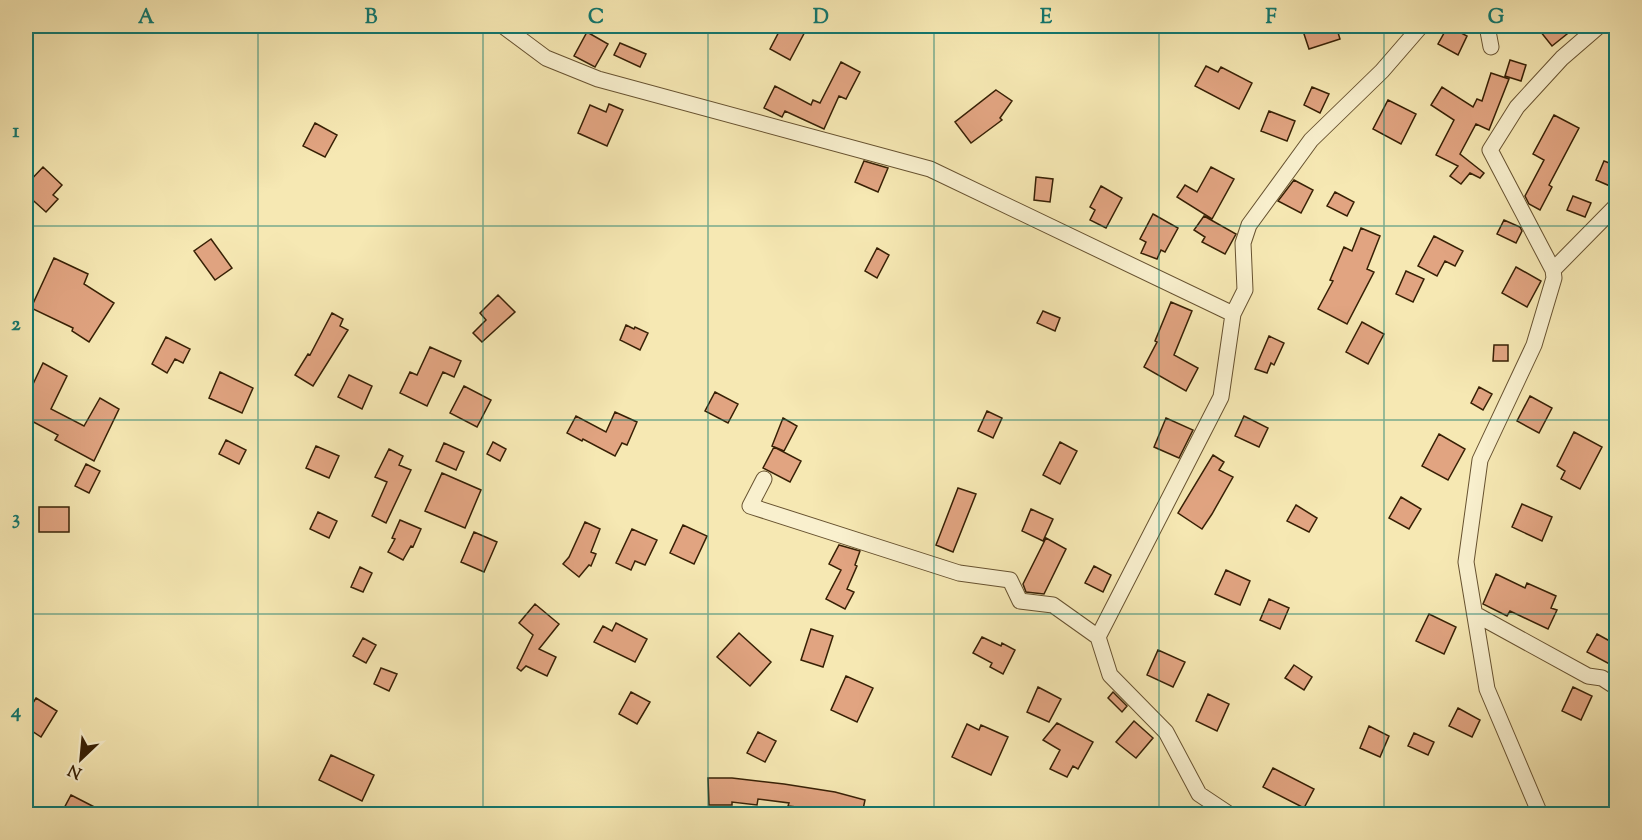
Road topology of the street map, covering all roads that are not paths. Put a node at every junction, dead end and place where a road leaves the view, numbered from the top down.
1 (503, 26) edge
2 (1421, 26) edge
3 (1487, 26) edge
4 (1599, 26) edge
5 (1491, 47) dead end
6 (1617, 206) edge
7 (1553, 270) junction
8 (1233, 314) junction
9 (764, 479) dead end
10 (1475, 614) junction
11 (1098, 637) junction
12 (1617, 687) edge
13 (1229, 814) edge
14 (1540, 814) edge

1 - 8 street
2 - 8 street
3 - 5 street
4 - 7 street
6 - 7 street
7 - 10 street
8 - 11 street
9 - 11 street
10 - 12 street
10 - 14 street
11 - 13 street

